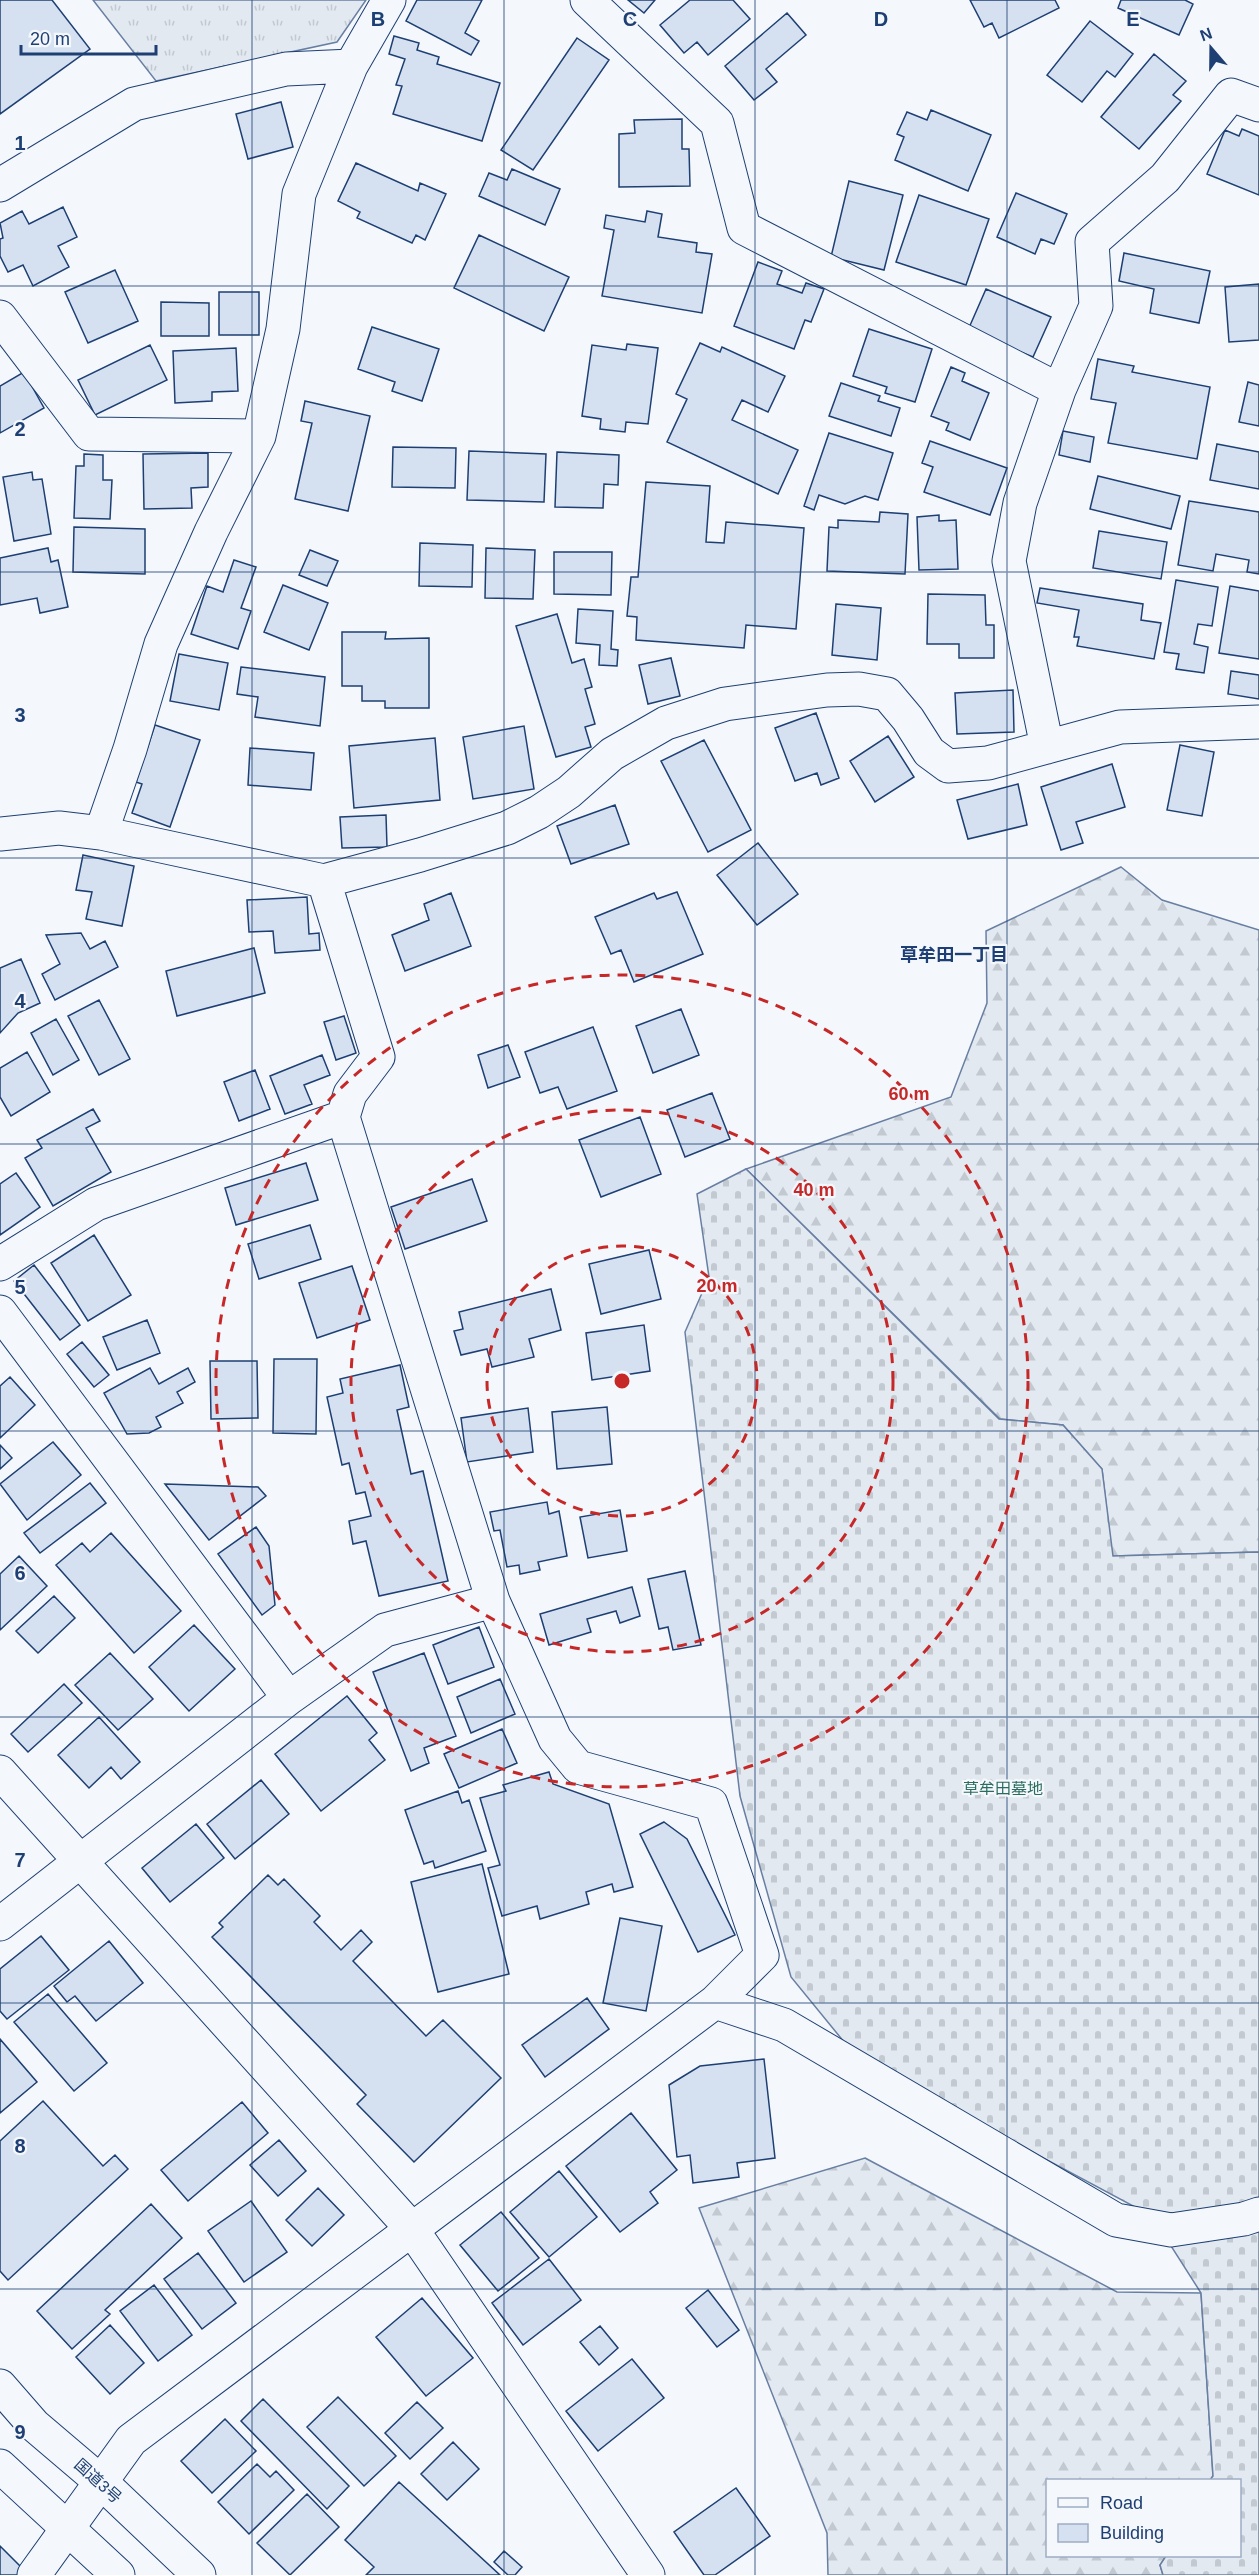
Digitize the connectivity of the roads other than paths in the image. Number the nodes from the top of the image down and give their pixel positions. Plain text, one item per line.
1 (389, 0) edge
2 (587, 0) edge
3 (351, 66) junction
4 (1259, 105) edge
5 (0, 185) edge
6 (0, 317) edge
7 (1059, 390) junction
8 (259, 436) junction
9 (1259, 722) edge
10 (1047, 747) junction
11 (101, 833) junction
12 (0, 834) edge
13 (324, 881) junction
14 (343, 1117) junction
15 (0, 1264) edge
16 (0, 1312) edge
17 (493, 1601) junction
18 (289, 1698) junction
19 (0, 1772) edge
20 (79, 1860) junction
21 (0, 1924) edge
22 (715, 2002) junction
23 (1259, 2214) edge
24 (411, 2228) junction
25 (0, 2386) edge
26 (0, 2466) edge
27 (101, 2482) junction
28 (68, 2529) junction
29 (34, 2575) edge
30 (118, 2575) edge
31 (199, 2575) edge
32 (648, 2575) edge

1 - 3 main road
2 - 7 main road
3 - 5 main road
3 - 8 main road
4 - 7 main road
6 - 8 main road
7 - 10 main road
8 - 11 main road
9 - 10 main road
10 - 13 main road
11 - 12 main road
11 - 13 main road
13 - 14 main road
14 - 15 main road
14 - 17 main road
16 - 18 main road
17 - 18 main road
17 - 22 main road
18 - 20 main road
19 - 20 main road
20 - 21 main road
20 - 24 main road
22 - 23 main road
22 - 24 main road
24 - 27 main road
24 - 32 main road
25 - 27 main road, 国道3号
26 - 28 main road
27 - 28 main road
27 - 31 main road, 国道3号
28 - 29 main road
28 - 30 main road

